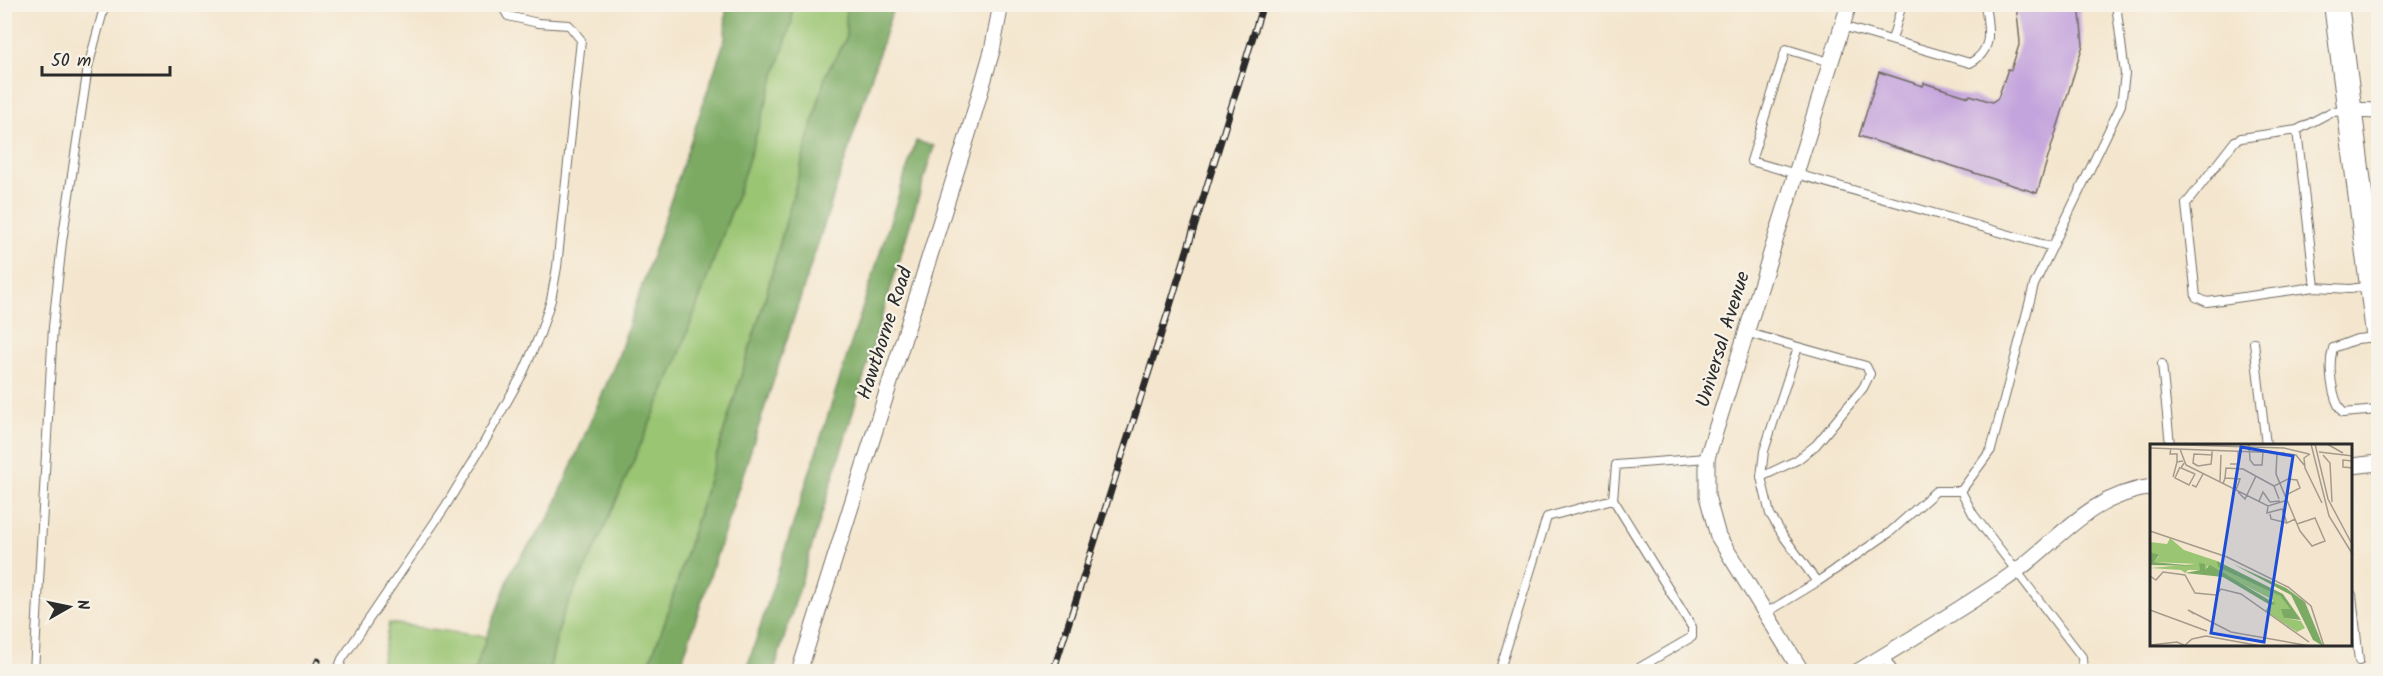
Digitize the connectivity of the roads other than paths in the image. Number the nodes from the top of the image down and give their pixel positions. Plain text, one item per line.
1 (105, 4) edge
2 (501, 4) edge
3 (1001, 4) edge
4 (1849, 4) edge
5 (1902, 4) edge
6 (1985, 4) edge
7 (2116, 4) edge
8 (2336, 4) edge
9 (1842, 26) junction
10 (1892, 40) junction
11 (1830, 62) junction
12 (2349, 110) junction
13 (2379, 111) edge
14 (2297, 130) junction
15 (1795, 175) junction
16 (2052, 247) junction
17 (2374, 286) junction
18 (2315, 287) junction
19 (1745, 332) junction
20 (2379, 334) edge
21 (2254, 342) dead end
22 (1798, 347) junction
23 (2162, 364) dead end
24 (2379, 410) edge
25 (2170, 444) edge
26 (2266, 444) edge
27 (1707, 458) junction
28 (2379, 463) edge
29 (2353, 466) edge
30 (1761, 477) junction
31 (2150, 487) edge
32 (1962, 491) junction
33 (1613, 499) junction
34 (2017, 570) junction
35 (1816, 582) junction
36 (2353, 604) edge
37 (1766, 613) junction
38 (1884, 656) junction
39 (2359, 661) dead end
40 (34, 672) edge
41 (337, 672) edge
42 (799, 672) edge
43 (1504, 672) edge
44 (1632, 672) edge
45 (1802, 672) edge
46 (1857, 672) edge
47 (1894, 672) edge
48 (2083, 672) edge

1 - 40 lane
2 - 41 lane
3 - 42 street, Hawthorne Road
4 - 9 street, Universal Avenue
5 - 10 lane
6 - 10 lane
7 - 16 lane
8 - 12 main road
9 - 10 lane
9 - 11 street, Universal Avenue
11 - 15 street, Universal Avenue
11 - 15 lane
12 - 13 street
12 - 14 lane
12 - 17 main road
14 - 18 lane
14 - 18 lane
15 - 16 lane
15 - 19 street, Universal Avenue
16 - 32 lane
17 - 18 lane
17 - 20 main road
19 - 22 lane
19 - 27 street, Universal Avenue
20 - 24 lane
21 - 26 lane
22 - 30 lane
22 - 30 lane
23 - 25 lane
27 - 33 lane
27 - 37 street, Universal Avenue
28 - 29 street
30 - 35 lane
31 - 34 street
32 - 34 lane
32 - 35 lane
33 - 43 lane
33 - 44 lane
34 - 38 street
34 - 48 lane
35 - 37 lane
36 - 39 lane
37 - 45 street, Universal Avenue
38 - 46 street
38 - 47 lane

